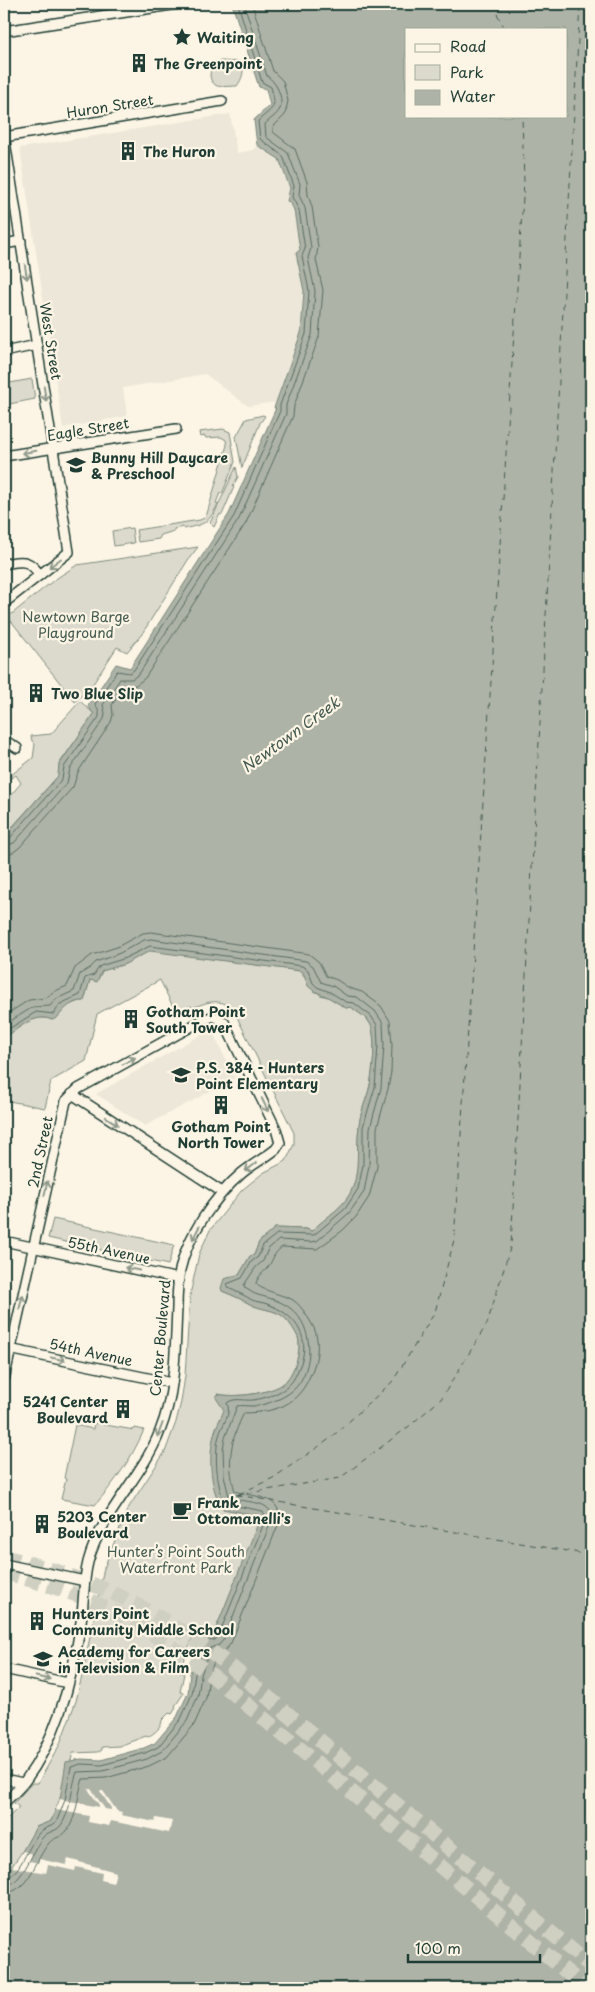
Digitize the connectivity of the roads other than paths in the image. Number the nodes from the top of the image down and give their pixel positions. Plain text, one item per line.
1 (178, 4) edge
2 (4, 31) edge
3 (222, 101) dead end
4 (4, 137) edge
5 (21, 241) junction
6 (4, 244) edge
7 (37, 345) junction
8 (4, 352) edge
9 (176, 429) dead end
10 (54, 448) junction
11 (4, 456) edge
12 (4, 564) edge
13 (40, 575) junction
14 (4, 602) edge
15 (4, 740) edge
16 (18, 748) dead end
17 (72, 1094) junction
18 (222, 1192) junction
19 (4, 1241) edge
20 (33, 1248) junction
21 (179, 1280) junction
22 (7, 1349) edge
23 (4, 1380) edge
24 (172, 1383) junction
25 (4, 1564) edge
26 (85, 1581) junction
27 (4, 1669) edge
28 (68, 1683) junction
29 (4, 1779) edge
30 (24, 1783) junction
31 (4, 1803) edge

1 - 2 street
3 - 4 street, Huron Street
4 - 5 street, West Street
5 - 6 street
5 -> 7 street, West Street
7 - 8 street
7 -> 10 street, West Street
9 - 10 street, Eagle Street
10 -> 11 street, Eagle Street
10 -> 13 street, West Street
12 - 13 street
13 - 14 street
15 - 16 street
17 -> 18 street
17 -> 18 street, Center Boulevard
20 -> 17 street, 2nd Street
18 -> 21 street, Center Boulevard
19 - 20 street, 55th Avenue
21 -> 20 street, 55th Avenue
22 -> 20 street, 2nd Street
21 - 24 street, Center Boulevard
22 - 23 street, 2nd Street
22 -> 24 street, 54th Avenue
24 -> 26 street, Center Boulevard
25 - 26 street
26 - 28 street, Center Boulevard
27 -> 28 street
28 - 30 street, Center Boulevard
29 - 30 street
30 - 31 street, Center Boulevard

